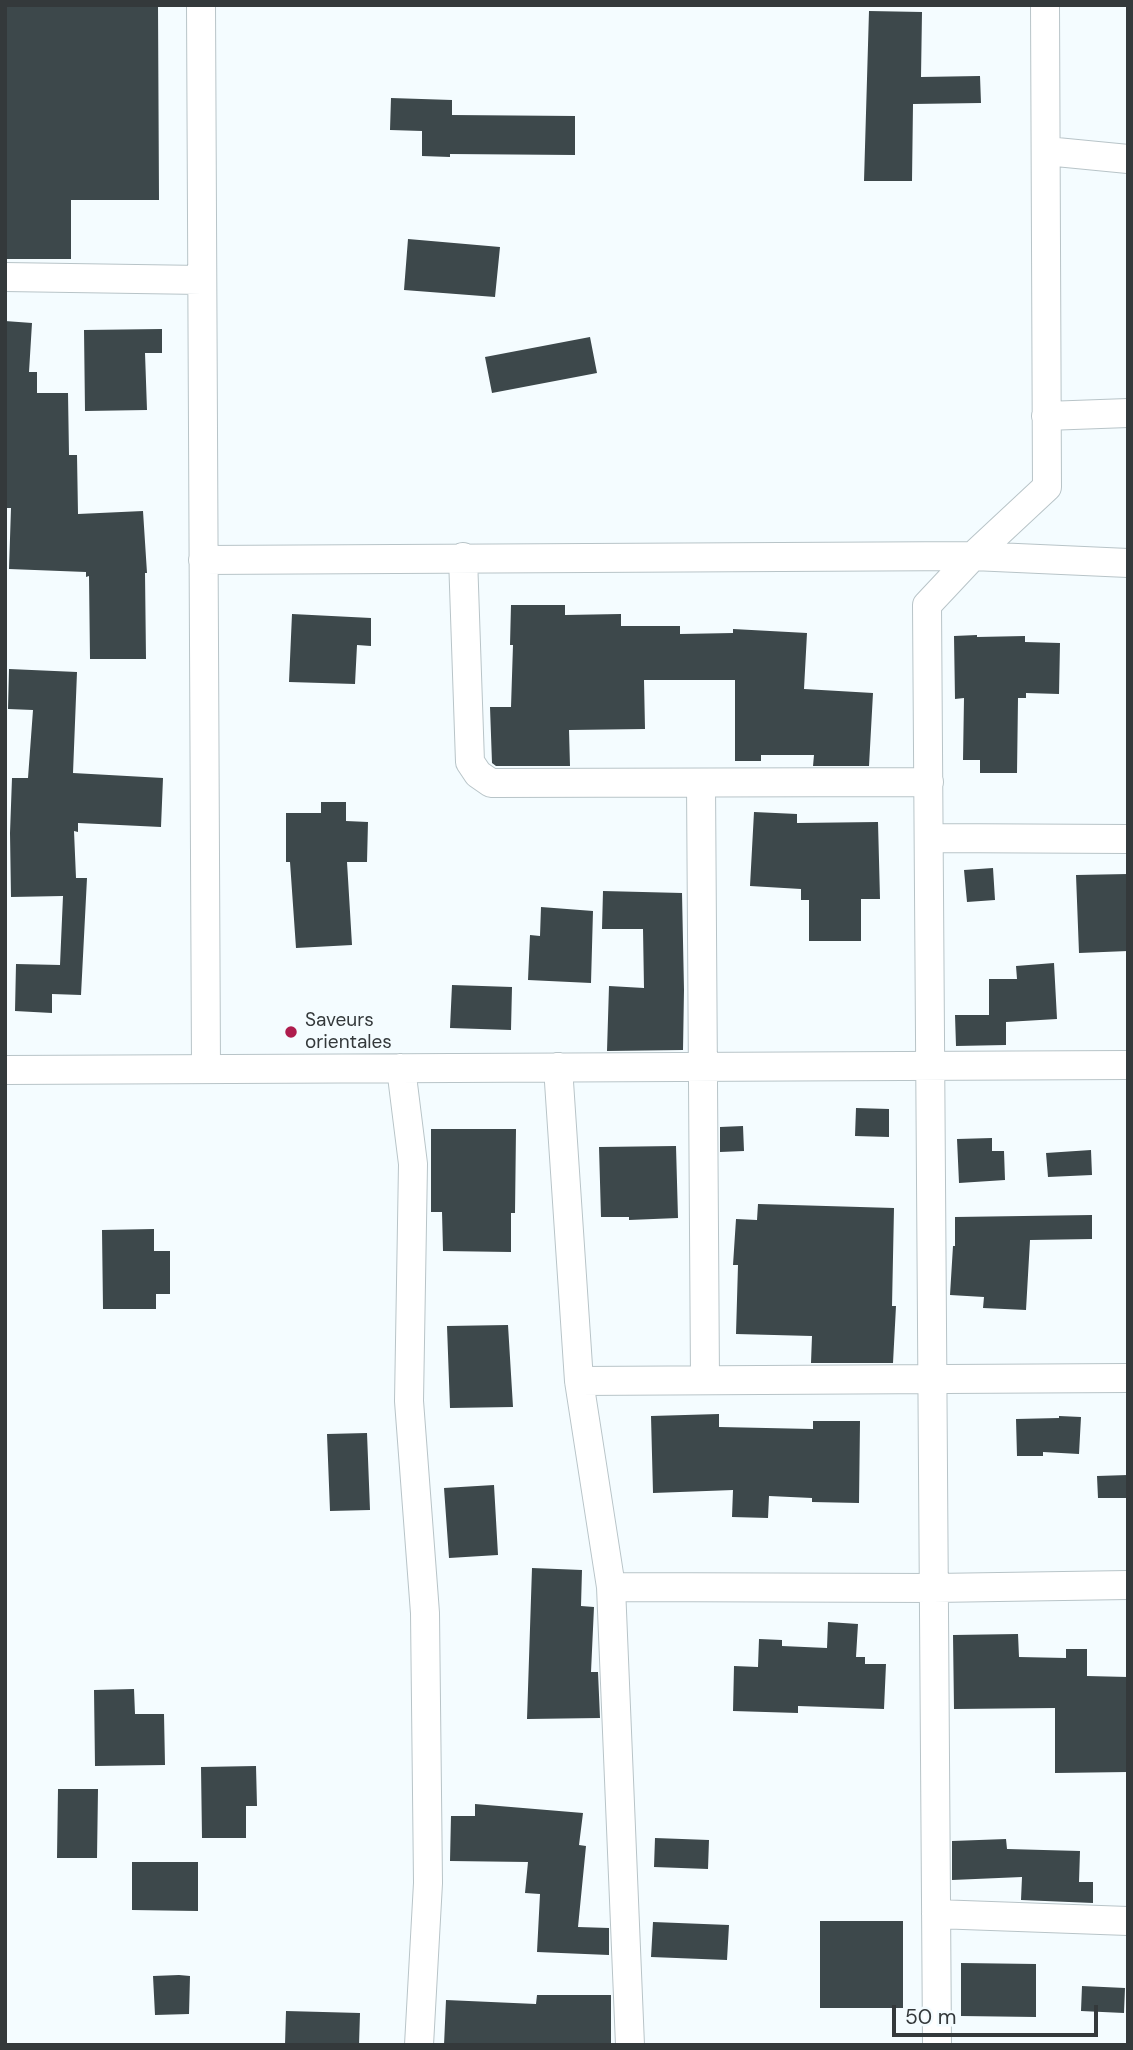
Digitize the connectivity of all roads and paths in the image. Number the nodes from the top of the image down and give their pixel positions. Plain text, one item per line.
1 (201, 5) edge
2 (1045, 5) edge
3 (1046, 151) junction
4 (1128, 159) edge
5 (5, 277) edge
6 (202, 280) junction
7 (1128, 413) edge
8 (1046, 416) junction
9 (973, 556) junction
10 (463, 557) junction
11 (203, 559) junction
12 (1128, 563) edge
13 (929, 782) junction
14 (701, 783) junction
15 (929, 838) junction
16 (1128, 839) edge
17 (930, 1065) junction
18 (1128, 1065) edge
19 (703, 1066) junction
20 (558, 1067) junction
21 (206, 1068) junction
22 (401, 1068) junction
23 (5, 1070) edge
24 (1128, 1378) edge
25 (932, 1379) junction
26 (705, 1380) junction
27 (579, 1381) junction
28 (1128, 1585) edge
29 (611, 1587) junction
30 (934, 1588) junction
31 (936, 1914) junction
32 (1128, 1921) edge
33 (419, 2045) edge
34 (630, 2045) edge
35 (937, 2045) edge

1 - 6 street
2 - 3 street
3 - 4 street
3 - 8 street
5 - 6 street
6 - 11 street
7 - 8 street
8 - 9 street
9 - 10 street
9 - 12 street
9 - 13 street
10 - 11 street
10 - 14 street
11 - 21 street
13 - 14 street
13 - 15 street
14 - 19 street
15 - 16 street
15 - 17 street
17 - 18 street
17 - 19 street
17 - 25 street
19 - 20 street
19 - 26 street
20 - 22 street
20 - 27 street
21 - 22 street
21 - 23 street
22 - 33 street
24 - 25 street
25 - 26 street
25 - 30 street
26 - 27 street
27 - 29 street
28 - 30 street
29 - 30 street
29 - 34 street
30 - 31 street
31 - 32 street
31 - 35 street

